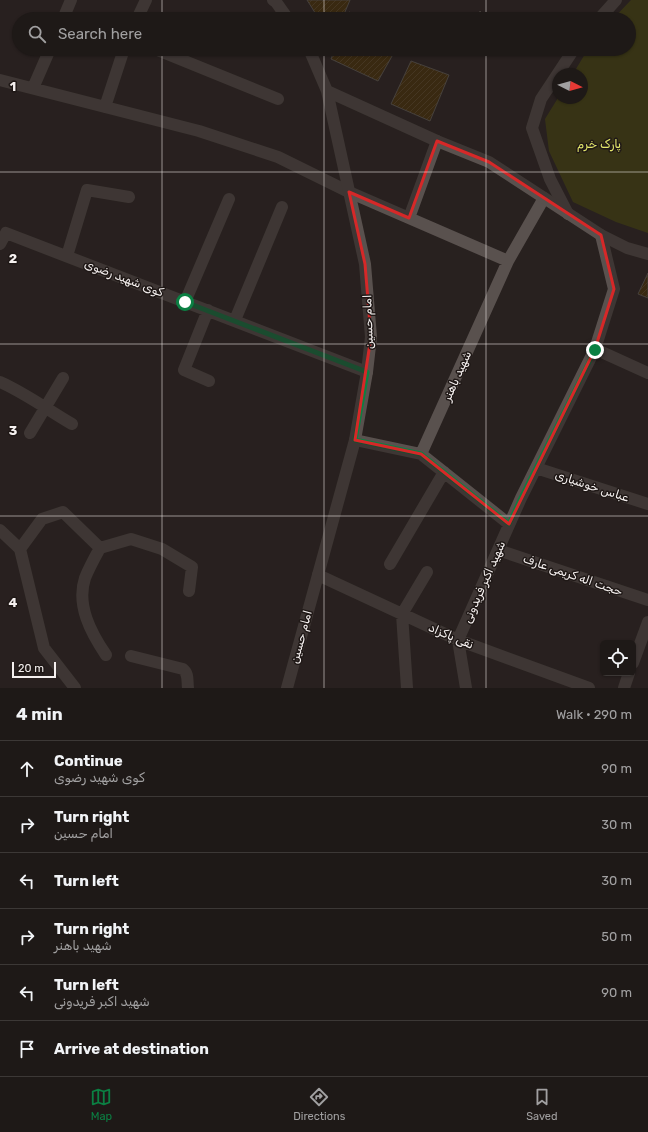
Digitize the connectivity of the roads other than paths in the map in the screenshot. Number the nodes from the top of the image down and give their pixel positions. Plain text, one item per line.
1 (71, 0) edge
2 (146, 0) edge
3 (273, 0) edge
4 (616, 0) edge
5 (66, 12) edge
6 (140, 12) edge
7 (283, 12) edge
8 (605, 12) edge
9 (47, 56) edge
10 (122, 56) edge
11 (172, 56) edge
12 (311, 56) edge
13 (569, 56) edge
14 (0, 80) edge
15 (33, 88) junction
16 (327, 91) junction
17 (278, 99) dead end
18 (105, 107) junction
19 (437, 141) junction
20 (350, 192) junction
21 (130, 197) dead end
22 (544, 198) junction
23 (229, 199) dead end
24 (282, 207) dead end
25 (568, 214) junction
26 (409, 218) junction
27 (601, 235) junction
28 (0, 244) edge
29 (648, 254) edge
30 (67, 256) junction
31 (508, 262) junction
32 (185, 302) junction
33 (208, 310) junction
34 (234, 320) junction
35 (595, 350) junction
36 (367, 372) junction
37 (648, 373) edge
38 (63, 378) dead end
39 (0, 382) edge
40 (209, 382) dead end
41 (44, 408) junction
42 (72, 424) dead end
43 (30, 433) dead end
44 (355, 440) junction
45 (421, 454) junction
46 (536, 468) junction
47 (444, 472) junction
48 (648, 504) edge
49 (509, 524) junction
50 (0, 530) edge
51 (100, 548) junction
52 (20, 549) junction
53 (498, 550) junction
54 (390, 564) dead end
55 (427, 572) dead end
56 (318, 575) junction
57 (189, 591) dead end
58 (648, 600) edge
59 (402, 614) junction
60 (648, 622) edge
61 (458, 640) junction
62 (636, 655) edge
63 (106, 656) dead end
64 (131, 656) dead end
65 (628, 676) edge
66 (75, 688) edge
67 (188, 688) edge
68 (287, 688) edge
69 (407, 688) edge
70 (466, 688) edge
71 (589, 688) edge
72 (624, 688) edge

1 - 5 street
2 - 6 street
3 - 7 street
4 - 8 street
9 - 15 street
10 - 18 street
11 - 17 street
12 - 16 street, امام حسین
13 - 25 street
14 - 15 street
15 - 18 street
16 - 19 street
16 - 20 street, امام حسین
18 - 20 street
19 - 22 street
19 - 26 street
20 - 26 street
20 - 36 street, امام حسین
21 - 30 street
22 - 25 street
22 - 31 street, شهید باهنر
23 - 32 street
24 - 34 street
25 - 27 street
26 - 31 street
27 - 29 street
27 - 35 street, شهید اکبر فریدونی
28 - 30 street, کوی شهید رضوی
30 - 32 street, کوی شهید رضوی
31 - 45 street, شهید باهنر
32 - 33 street, کوی شهید رضوی
33 - 34 street, کوی شهید رضوی
33 - 40 street
34 - 36 street, کوی شهید رضوی
35 - 37 street
35 - 46 street, شهید اکبر فریدونی
36 - 44 street, امام حسین
38 - 41 street
39 - 41 street
41 - 42 street
41 - 43 street
44 - 45 street
44 - 56 street, امام حسین
45 - 47 street
46 - 48 street, عباس خوشیاری
46 - 49 street, شهید اکبر فریدونی
47 - 49 street
47 - 54 street
49 - 53 street, شهید اکبر فریدونی
50 - 52 street
51 - 52 street
51 - 57 street
51 - 63 street
52 - 66 street
53 - 58 street, حجت اله کریمی عارف
53 - 61 street, شهید اکبر فریدونی
55 - 59 street
56 - 59 street, نقی پاکزاد
56 - 68 street, امام حسین
59 - 61 street, نقی پاکزاد
59 - 69 street
60 - 62 street
61 - 70 street
61 - 71 street, نقی پاکزاد
64 - 67 street
65 - 72 street

